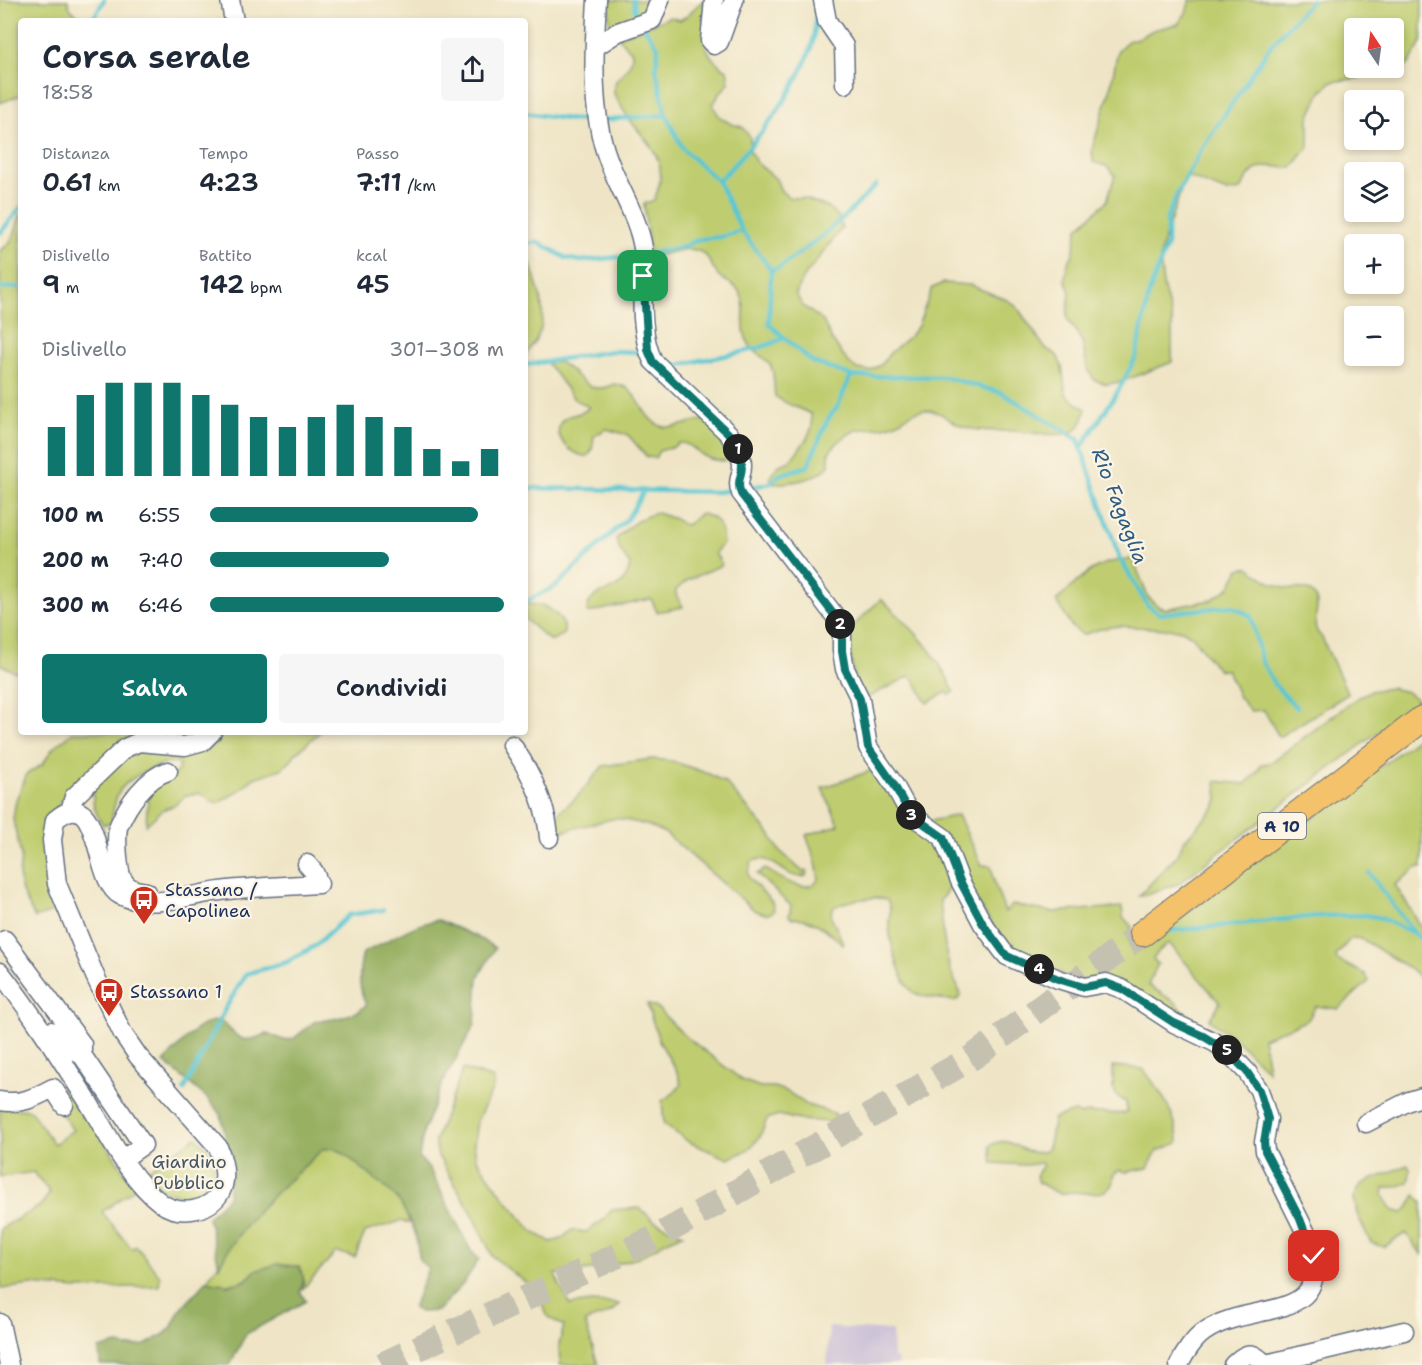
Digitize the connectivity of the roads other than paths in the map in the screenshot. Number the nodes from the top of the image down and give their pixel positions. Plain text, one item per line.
1 (230, 0) edge
2 (597, 0) edge
3 (660, 0) edge
4 (714, 0) edge
5 (734, 0) edge
6 (823, 0) edge
7 (233, 18) edge
8 (594, 47) junction
9 (845, 84) dead end
10 (1422, 719) edge
11 (209, 735) edge
12 (508, 739) edge
13 (168, 771) dead end
14 (70, 811) junction
15 (549, 838) dead end
16 (307, 864) dead end
17 (155, 902) junction
18 (1143, 933) tunnel mouth
19 (5, 940) dead end
20 (0, 972) edge
21 (44, 1031) junction
22 (82, 1055) junction
23 (1422, 1097) edge
24 (0, 1101) edge
25 (64, 1105) dead end
26 (1366, 1123) dead end
27 (123, 1159) junction
28 (0, 1323) edge
29 (1404, 1332) dead end
30 (9, 1365) edge
31 (1179, 1365) edge
32 (1233, 1365) edge
33 (1266, 1365) edge

1 - 7 street
2 - 8 street
3 - 8 street
4 - 5 street
6 - 9 street
8 - 31 street
10 - 18 highway, A 10
11 - 14 street
12 - 15 street
13 - 17 street
14 - 17 street
14 - 27 street
16 - 17 street
19 - 22 street
20 - 21 street
21 - 22 street
21 - 27 street
22 - 27 street
23 - 26 street
24 - 25 street
28 - 30 street
29 - 33 street
32 - 33 street

